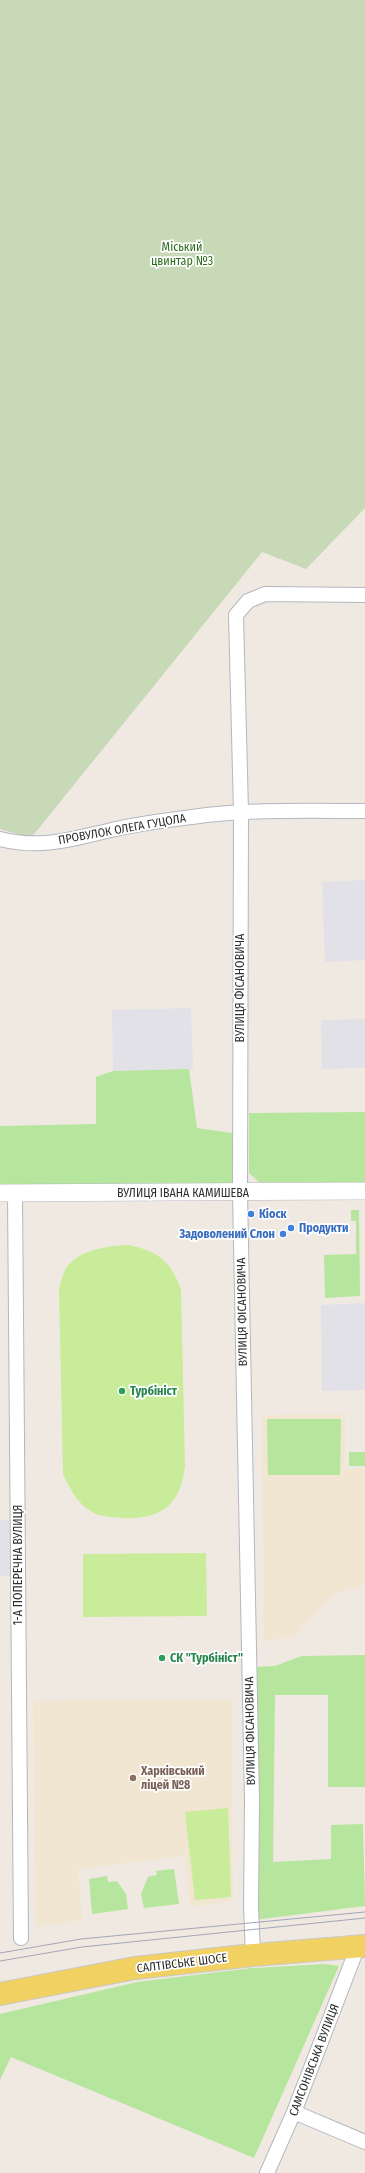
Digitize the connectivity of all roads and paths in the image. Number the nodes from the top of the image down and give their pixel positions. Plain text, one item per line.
1 (365, 595) edge
2 (365, 811) edge
3 (241, 812) junction
4 (0, 838) edge
5 (365, 1191) edge
6 (7, 1193) edge
7 (240, 1193) junction
8 (21, 1938) dead end
9 (362, 1946) edge
10 (253, 1955) junction
11 (0, 1994) edge
12 (294, 2112) junction
13 (365, 2142) edge
14 (267, 2173) edge

1 - 3 street, ВУЛИЦЯ ФІСАНОВИЧА
2 - 3 street, ПРОВУЛОК ОЛЕГА ГУЦОЛА
3 - 4 street, ПРОВУЛОК ОЛЕГА ГУЦОЛА
3 - 7 street, ВУЛИЦЯ ФІСАНОВИЧА
5 - 7 street, ВУЛИЦЯ ІВАНА КАМИШЕВА
6 - 7 street, ВУЛИЦЯ ІВАНА КАМИШЕВА
6 - 8 street, 1-А ПОПЕРЕЧНА ВУЛИЦЯ
7 - 10 street, ВУЛИЦЯ ФІСАНОВИЧА
9 - 10 main road, САЛТІВСЬКЕ ШОСЕ
9 - 12 street, САМСОНІВСЬКА ВУЛИЦЯ
10 - 11 main road, САЛТІВСЬКЕ ШОСЕ
12 - 13 street
12 - 14 street, САМСОНІВСЬКА ВУЛИЦЯ

